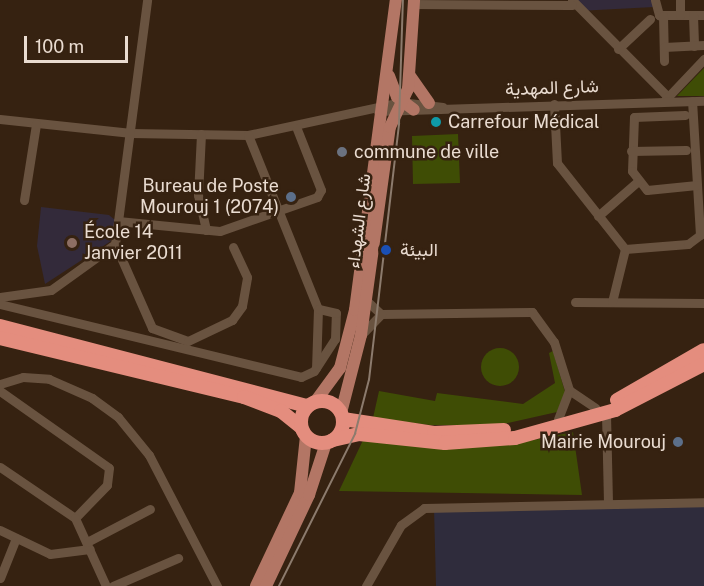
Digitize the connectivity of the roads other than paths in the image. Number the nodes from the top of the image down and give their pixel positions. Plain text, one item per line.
1 (147, 0) edge
2 (396, 0) edge
3 (655, 0) edge
4 (680, 0) edge
5 (413, 2) edge
6 (504, 2) edge
7 (572, 3) edge
8 (680, 15) junction
9 (693, 15) junction
10 (704, 15) edge
11 (663, 16) junction
12 (650, 19) dead end
13 (699, 46) edge
14 (664, 47) junction
15 (618, 49) junction
16 (704, 59) edge
17 (664, 61) dead end
18 (388, 69) junction
19 (410, 76) junction
20 (665, 99) junction
21 (693, 101) junction
22 (704, 101) edge
23 (429, 103) junction
24 (554, 104) junction
25 (443, 107) junction
26 (404, 108) junction
27 (380, 110) junction
28 (685, 115) dead end
29 (0, 119) edge
30 (36, 124) junction
31 (297, 129) junction
32 (131, 133) junction
33 (201, 134) junction
34 (248, 135) junction
35 (686, 150) dead end
36 (630, 151) junction
37 (637, 182) junction
38 (697, 185) junction
39 (24, 200) dead end
40 (279, 212) junction
41 (598, 216) junction
42 (118, 221) junction
43 (702, 229) edge
44 (206, 230) junction
45 (115, 244) junction
46 (233, 247) dead end
47 (626, 249) junction
48 (0, 297) edge
49 (367, 301) junction
50 (575, 302) dead end
51 (612, 302) junction
52 (704, 303) edge
53 (0, 304) edge
54 (318, 309) junction
55 (381, 314) junction
56 (0, 326) edge
57 (361, 335) junction
58 (0, 338) edge
59 (196, 340) junction
60 (173, 342) junction
61 (704, 350) edge
62 (192, 351) junction
63 (704, 364) edge
64 (316, 368) junction
65 (23, 377) junction
66 (0, 384) edge
67 (569, 390) junction
68 (0, 391) edge
69 (17, 399) junction
70 (311, 404) junction
71 (601, 411) junction
72 (342, 416) junction
73 (558, 419) junction
74 (304, 431) junction
75 (330, 442) junction
76 (0, 467) edge
77 (608, 502) junction
78 (704, 502) edge
79 (150, 509) dead end
80 (75, 518) junction
81 (0, 530) edge
82 (16, 538) junction
83 (88, 546) junction
84 (178, 558) dead end
85 (0, 578) edge
86 (106, 586) edge
87 (113, 586) edge
88 (217, 586) edge
89 (256, 586) edge
90 (266, 586) edge
91 (366, 586) edge

1 - 32 street
2 - 18 main road, شارع الشهداء
3 - 11 street
4 - 8 street
5 - 6 street
5 - 19 main road, شارع الشهداء
6 - 7 street
7 - 15 street
8 - 9 street
8 - 11 street
9 - 10 street
9 - 13 street
11 - 14 street
12 - 15 street
13 - 14 street
14 - 17 street
15 - 20 street
16 - 20 street
18 - 26 main road
18 - 27 main road, شارع الشهداء
19 - 23 main road
19 - 26 main road, شارع الشهداء
20 - 21 street, شارع المهدية
20 - 24 street, شارع المهدية
21 - 22 street, شارع المهدية
21 - 38 street
23 - 25 street
23 - 26 street
24 - 25 street, شارع المهدية
24 - 41 street
25 - 26 street
26 - 27 street
26 - 49 main road, شارع الشهداء
27 - 31 street
27 - 70 main road, شارع الشهداء
28 - 36 street
29 - 30 street
30 - 32 street
30 - 39 street
31 - 34 street
31 - 40 street
32 - 33 street
32 - 42 street
33 - 34 street
33 - 44 street
34 - 40 street
35 - 36 street
36 - 37 street
37 - 38 street
37 - 41 street
38 - 43 street
40 - 44 street
40 - 54 street
41 - 47 street
42 - 44 street
42 - 45 street
43 - 47 street
45 - 48 street
45 - 60 street
46 - 59 street
47 - 51 street
49 - 55 street
49 - 57 main road, شارع الشهداء
50 - 51 street
51 - 52 street
53 - 60 street
54 - 64 street
54 - 64 street
55 - 57 street
55 - 67 street
56 - 70 highway
57 - 72 main road, شارع الشهداء
58 - 74 highway
59 - 60 street
59 - 62 street
60 - 62 street
61 - 71 highway
62 - 64 street
63 - 71 highway
65 - 66 street
65 - 69 street
65 - 88 street
67 - 71 street
67 - 73 street
68 - 69 street
69 - 80 street
70 - 72 highway
70 - 74 highway
71 - 73 highway
71 - 75 highway
71 - 77 street
72 - 73 highway
72 - 75 highway
74 - 75 highway
74 - 89 main road
75 - 90 main road
76 - 80 street
77 - 78 street
77 - 91 street
79 - 83 street
80 - 83 street
81 - 82 street
82 - 83 street
82 - 85 street
83 - 86 street
84 - 87 street

